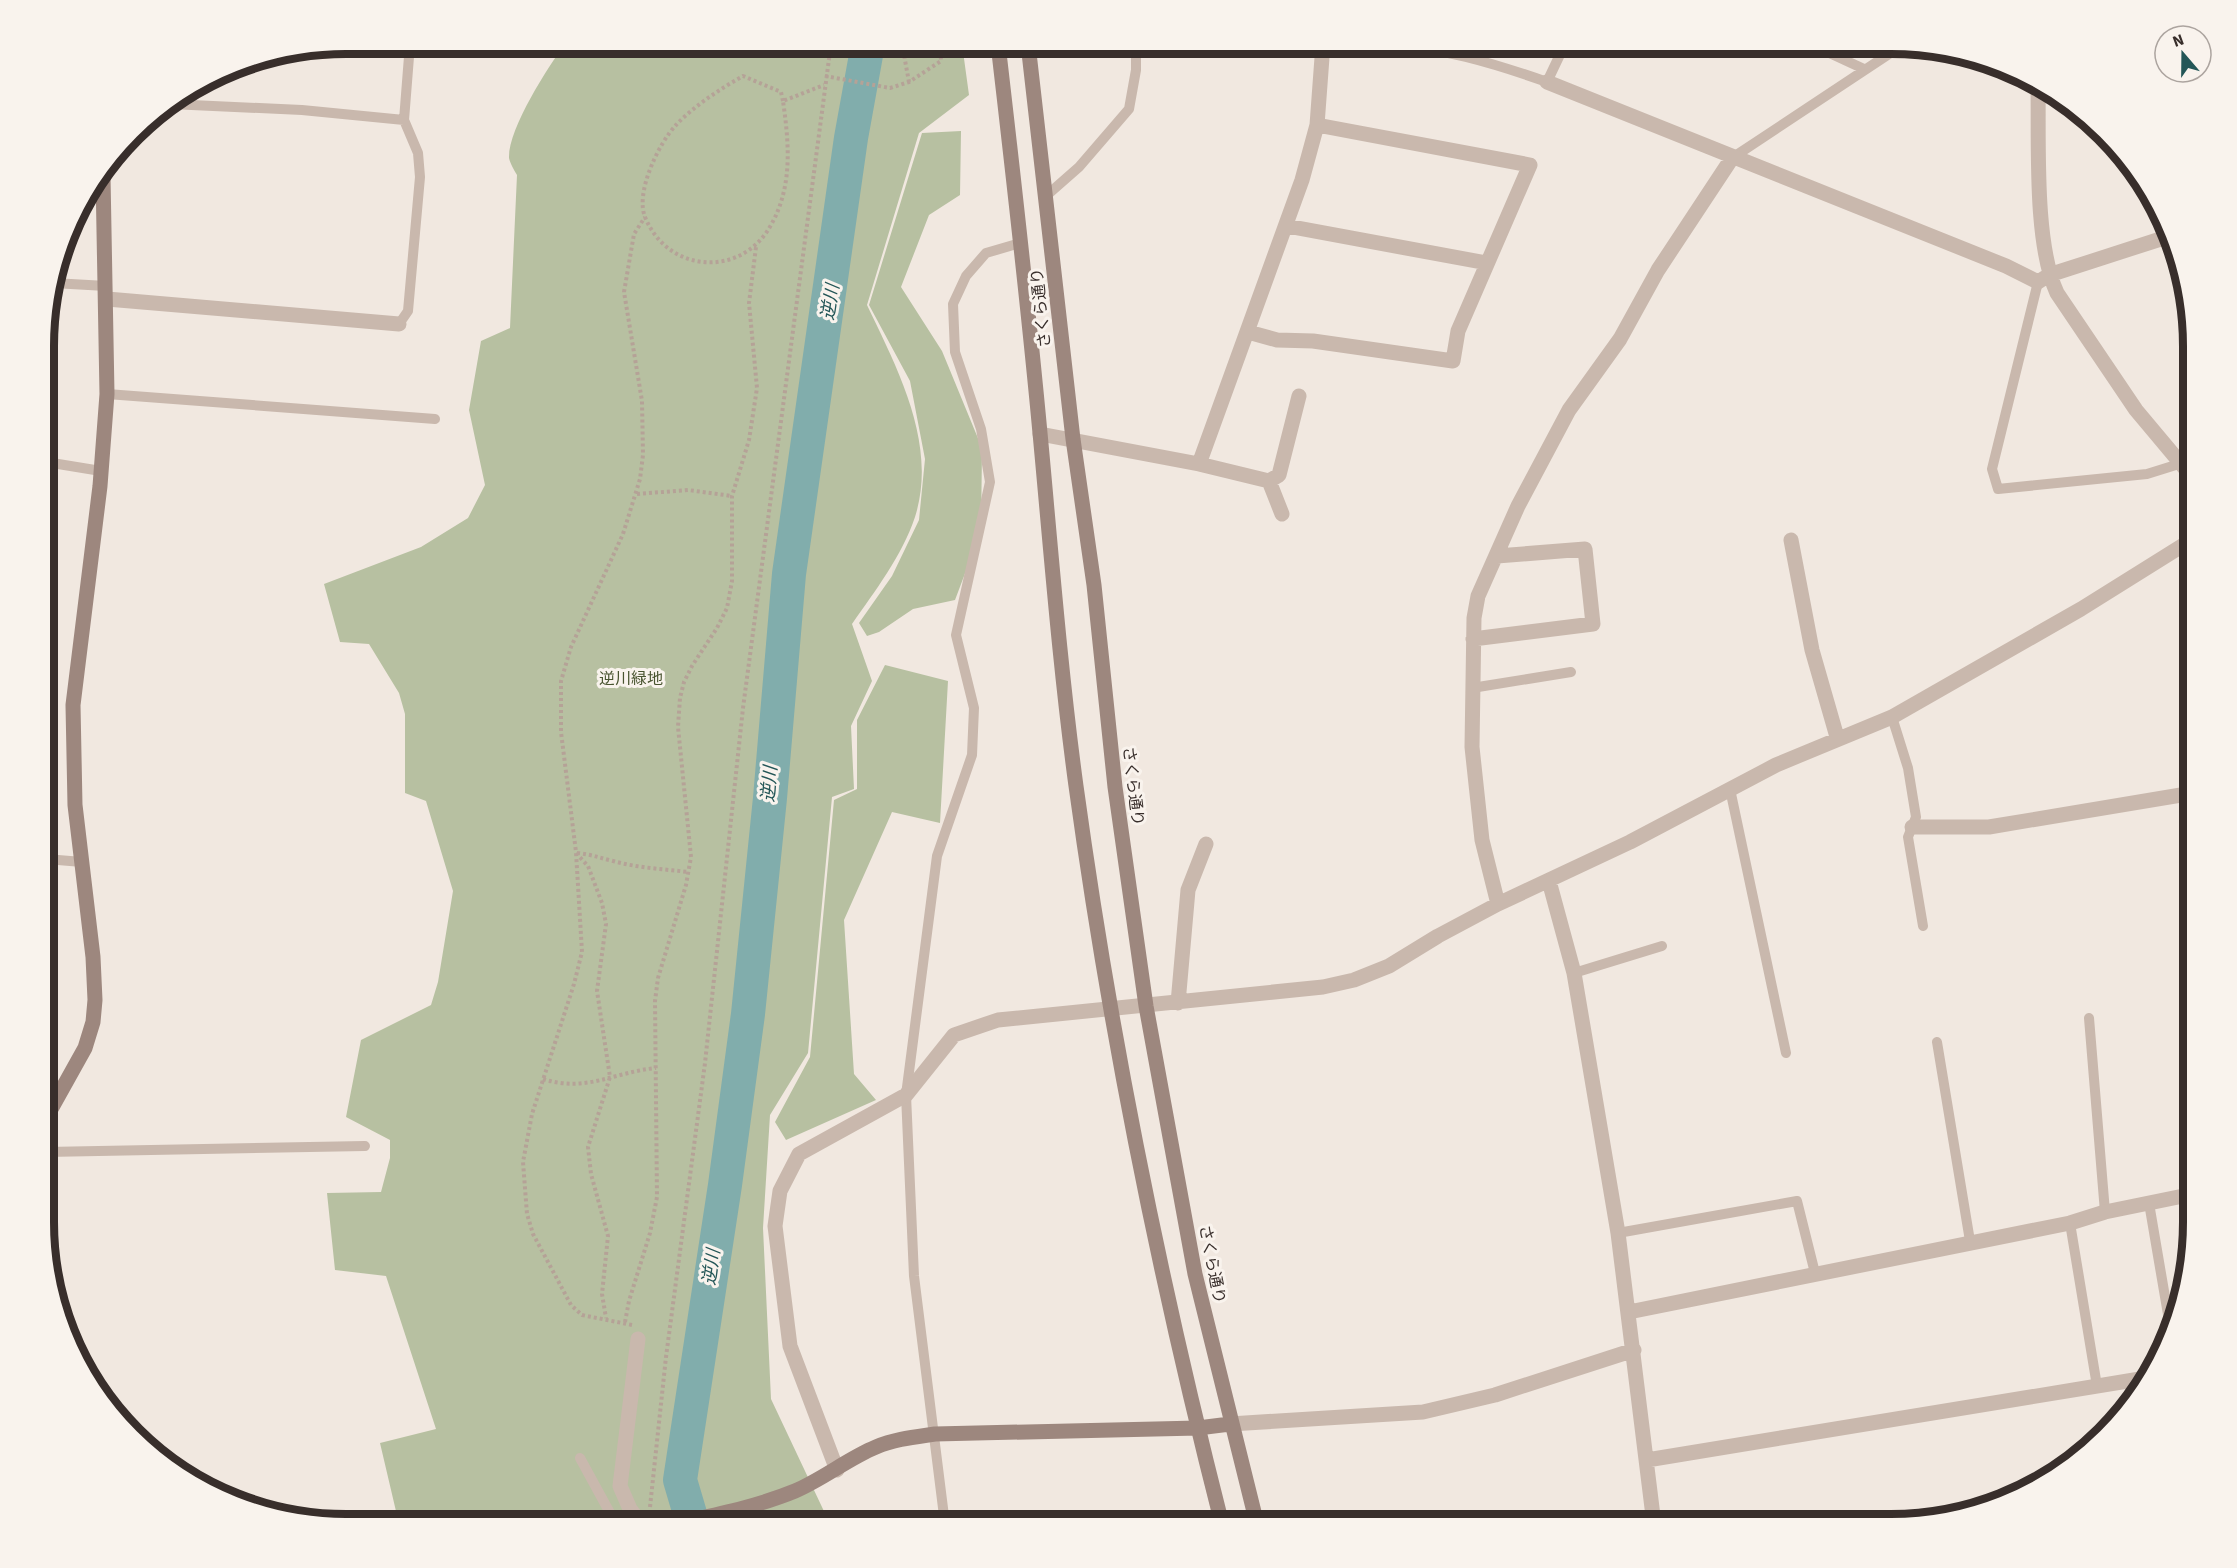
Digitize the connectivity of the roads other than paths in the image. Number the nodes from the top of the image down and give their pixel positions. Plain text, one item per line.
1 (409, 54) edge
2 (999, 54) edge
3 (1029, 54) edge
4 (1136, 54) edge
5 (1322, 54) edge
6 (1458, 54) edge
7 (1560, 54) edge
8 (1832, 54) edge
9 (1888, 54) edge
10 (1864, 69) junction
11 (1547, 82) junction
12 (2038, 94) edge
13 (182, 105) edge
14 (404, 120) junction
15 (1317, 125) junction
16 (1732, 158) junction
17 (103, 184) edge
18 (1046, 196) junction
19 (1287, 226) junction
20 (2163, 239) edge
21 (1020, 243) junction
22 (1487, 263) junction
23 (2043, 278) junction
24 (61, 284) edge
25 (106, 292) junction
26 (399, 324) joint
27 (1248, 332) junction
28 (107, 394) junction
29 (1299, 396) dead end
30 (435, 419) dead end
31 (1040, 434) junction
32 (1073, 439) junction
33 (54, 463) edge
34 (1199, 464) junction
35 (2179, 464) junction
36 (2183, 468) edge
37 (101, 471) junction
38 (1269, 481) junction
39 (1282, 513) dead end
40 (1791, 540) dead end
41 (2183, 545) edge
42 (1497, 556) junction
43 (1473, 639) junction
44 (1571, 672) dead end
45 (1472, 688) junction
46 (1892, 717) junction
47 (1837, 737) junction
48 (1730, 789) junction
49 (2183, 795) edge
50 (1912, 827) junction
51 (1206, 843) dead end
52 (54, 860) edge
53 (81, 862) junction
54 (1549, 881) junction
55 (1498, 904) junction
56 (1923, 926) dead end
57 (1662, 946) dead end
58 (1574, 973) junction
59 (1178, 1003) junction
60 (1146, 1005) junction
61 (1109, 1008) junction
62 (2089, 1018) dead end
63 (1937, 1042) dead end
64 (1786, 1053) dead end
65 (906, 1095) junction
66 (54, 1104) edge
67 (365, 1146) dead end
68 (54, 1152) edge
69 (2183, 1196) edge
70 (2149, 1203) junction
71 (2105, 1212) junction
72 (2070, 1223) junction
73 (1618, 1233) junction
74 (1970, 1241) junction
75 (1815, 1273) junction
76 (1629, 1312) junction
77 (2168, 1315) edge
78 (638, 1339) road end
79 (1634, 1350) junction
80 (2137, 1380) edge
81 (2097, 1386) junction
82 (1230, 1424) junction
83 (1198, 1428) junction
84 (935, 1434) junction
85 (580, 1458) dead end
86 (1647, 1460) junction
87 (837, 1470) junction
88 (611, 1514) edge
89 (637, 1514) edge
90 (719, 1514) edge
91 (944, 1514) edge
92 (1220, 1514) edge
93 (1254, 1514) edge
94 (1653, 1514) edge

1 - 14 lane
2 - 21 street, さくら通り
3 - 18 street, さくら通り
4 - 18 lane
5 - 15 street
6 - 11 lane
7 - 11 lane
8 - 10 lane
9 - 10 lane
10 - 16 lane
11 - 16 street
12 - 23 street
13 - 14 lane
14 - 26 lane
15 - 19 street
15 - 22 street
16 - 23 street
16 - 42 street
17 - 25 street
18 - 32 street, さくら通り
19 - 22 street
19 - 27 street
20 - 23 street
21 - 31 street, さくら通り
21 - 65 lane
22 - 27 street
23 - 35 street
23 - 35 lane
24 - 25 lane
25 - 26 street
25 - 28 street
27 - 34 street
28 - 30 lane
28 - 37 street
29 - 38 street
31 - 32 street
31 - 61 street, さくら通り
32 - 34 street
32 - 60 street, さくら通り
33 - 37 lane
34 - 38 street
35 - 36 street
37 - 53 street
38 - 39 street
40 - 47 street
41 - 46 street
42 - 43 street
42 - 43 street
43 - 45 street
44 - 45 lane
45 - 55 street
46 - 47 street
46 - 50 lane
47 - 48 street
48 - 54 street
48 - 64 lane
49 - 50 street
50 - 56 lane
51 - 59 street
52 - 53 lane
53 - 66 street
54 - 55 street
54 - 58 street
55 - 59 street
57 - 58 lane
58 - 73 street
59 - 60 street
60 - 61 street
60 - 82 street, さくら通り
61 - 65 street
61 - 83 street, さくら通り
62 - 71 lane
63 - 74 lane
65 - 84 lane
65 - 87 street
67 - 68 lane
69 - 70 street
70 - 71 street
70 - 77 lane
71 - 72 street
72 - 74 street
72 - 81 lane
73 - 75 lane
73 - 76 street
74 - 75 street
75 - 76 street
76 - 79 street
78 - 89 street
79 - 82 street
79 - 86 street
80 - 81 street
81 - 86 street
82 - 83 street
82 - 93 street, さくら通り
83 - 84 street
83 - 92 street, さくら通り
84 - 87 street
84 - 91 lane
85 - 88 lane
86 - 94 street
87 - 90 street

